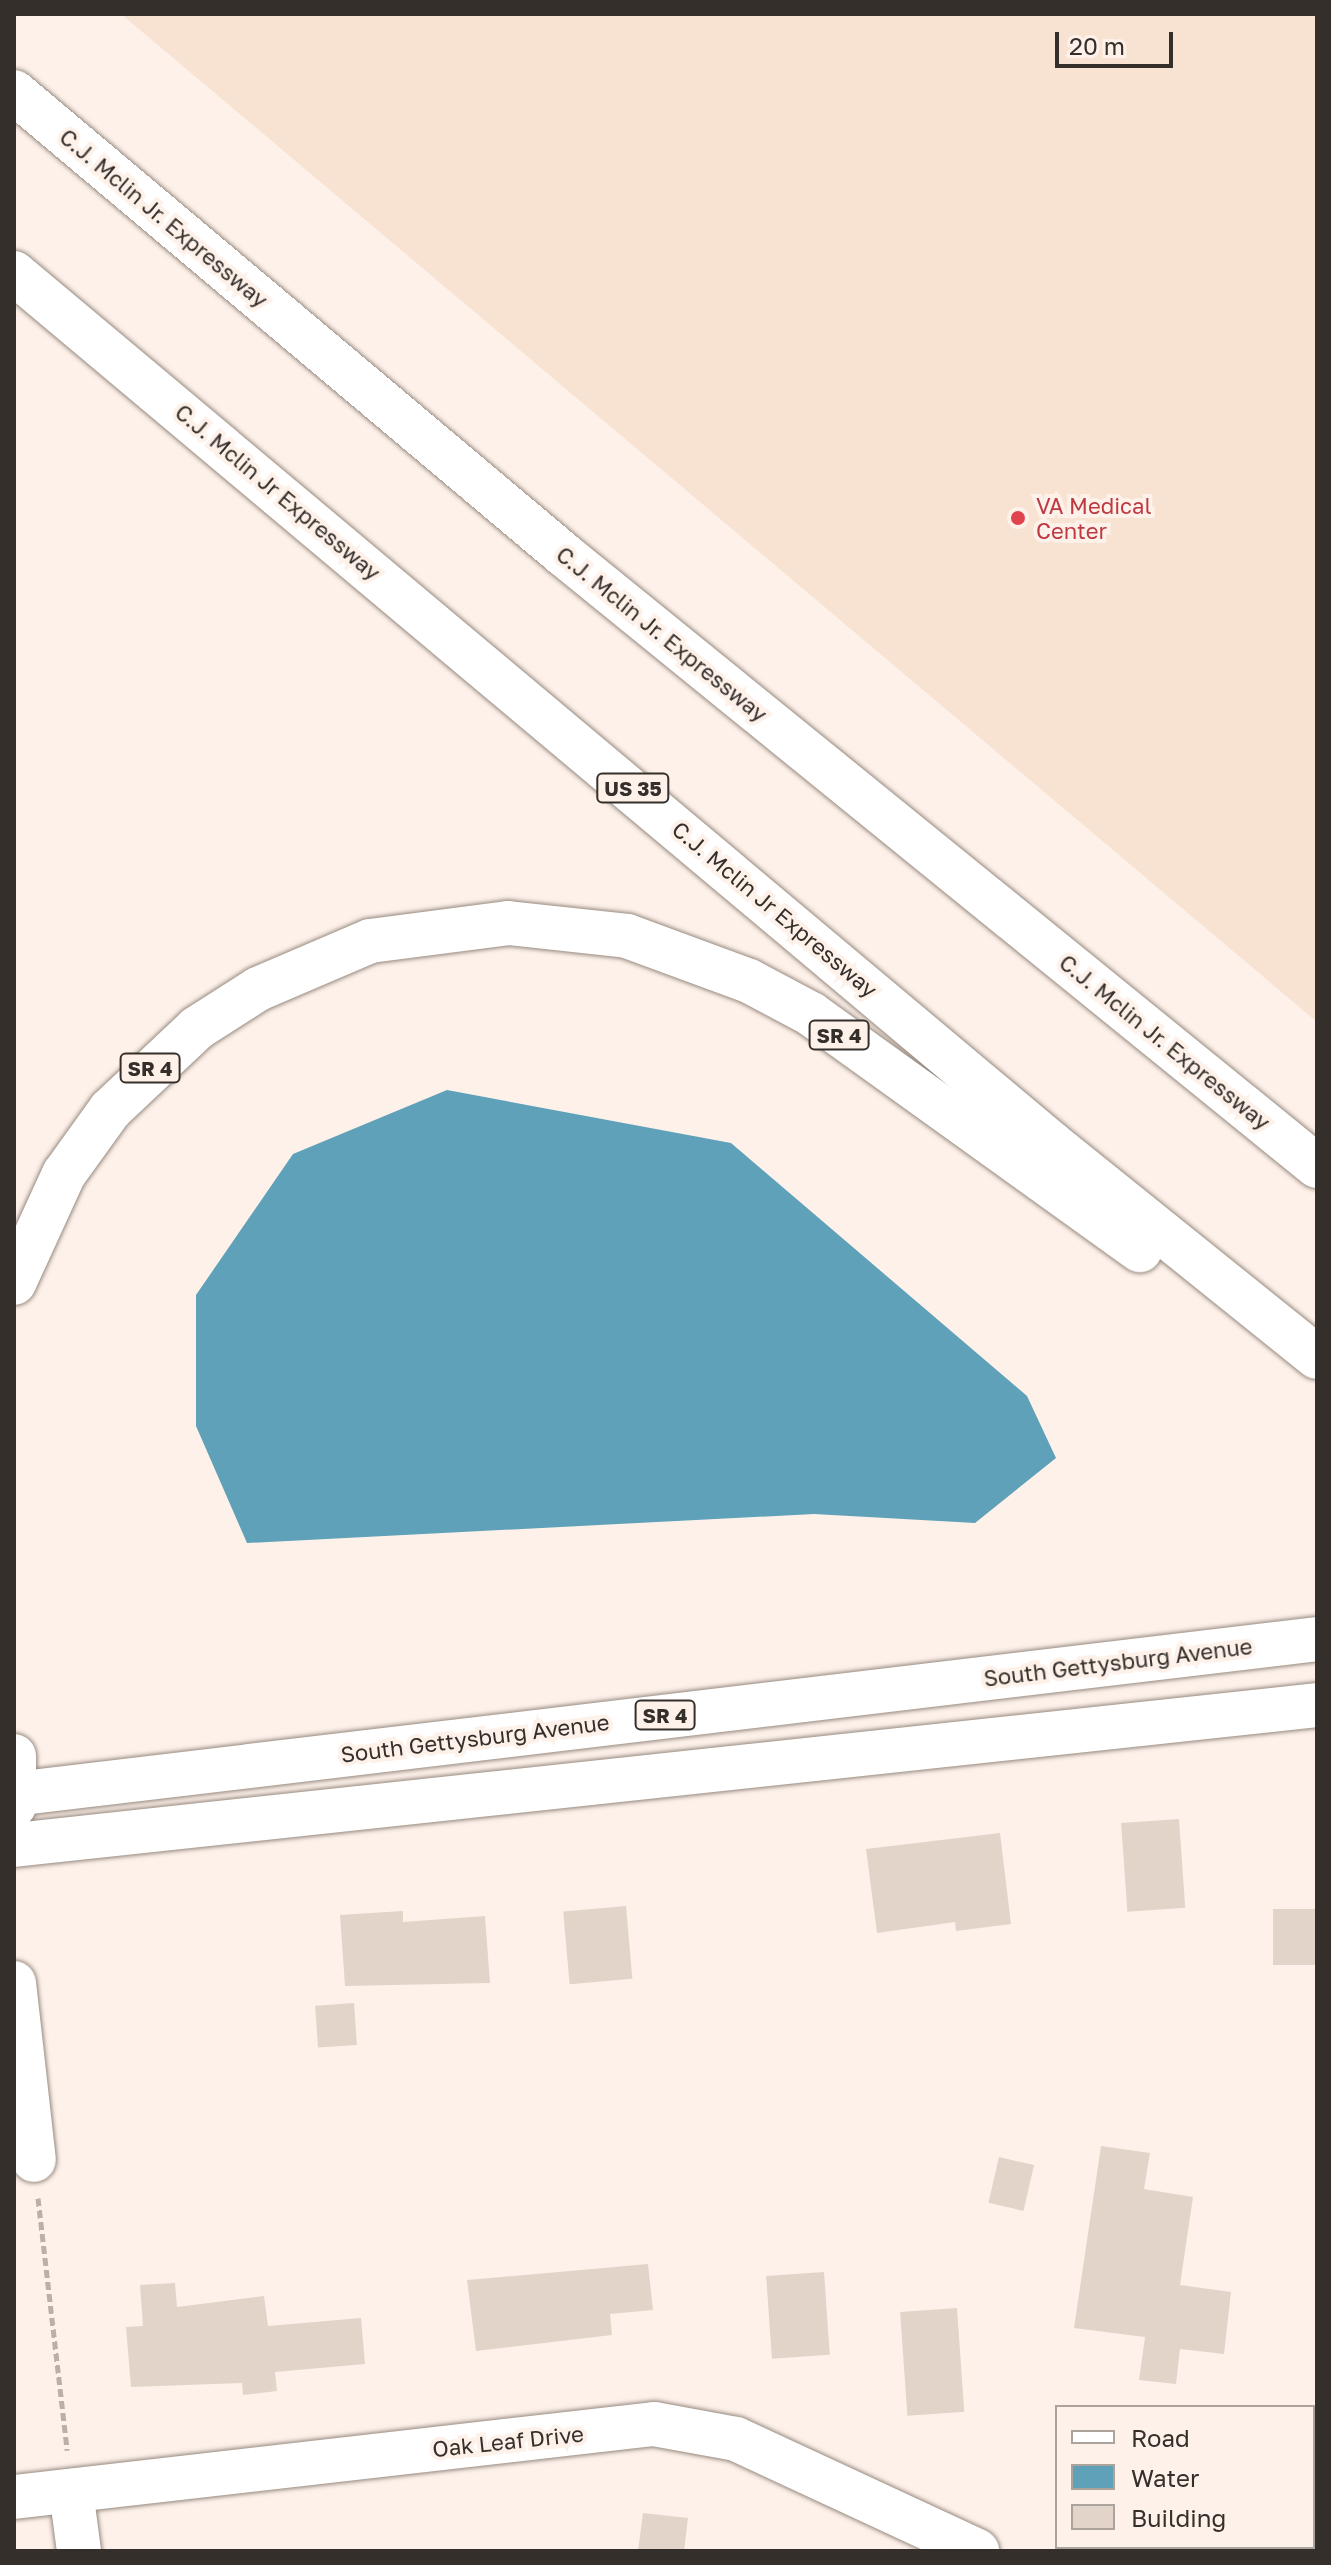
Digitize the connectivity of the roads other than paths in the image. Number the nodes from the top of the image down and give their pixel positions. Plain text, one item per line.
1 (14, 92) edge
2 (14, 273) edge
3 (1317, 1166) edge
4 (14, 1283) edge
5 (1251, 1304) junction
6 (1317, 1357) edge
7 (1317, 1639) edge
8 (1317, 1705) edge
9 (15, 1787) edge
10 (14, 1845) edge
11 (14, 1983) edge
12 (34, 2160) road end
13 (71, 2491) junction
14 (14, 2497) edge
15 (79, 2551) edge
16 (977, 2551) edge

1 - 3 main road, C.J. Mclin Jr. Expressway
2 - 5 main road, C.J. Mclin Jr Expressway / US 35
4 - 5 main road, SR 4
5 - 6 main road, C.J. Mclin Jr Expressway / US 35
7 - 9 main road, South Gettysburg Avenue / SR 4
8 - 10 main road
11 - 12 main road
13 - 14 main road, Oak Leaf Drive
13 - 15 main road
13 - 16 main road, Oak Leaf Drive

